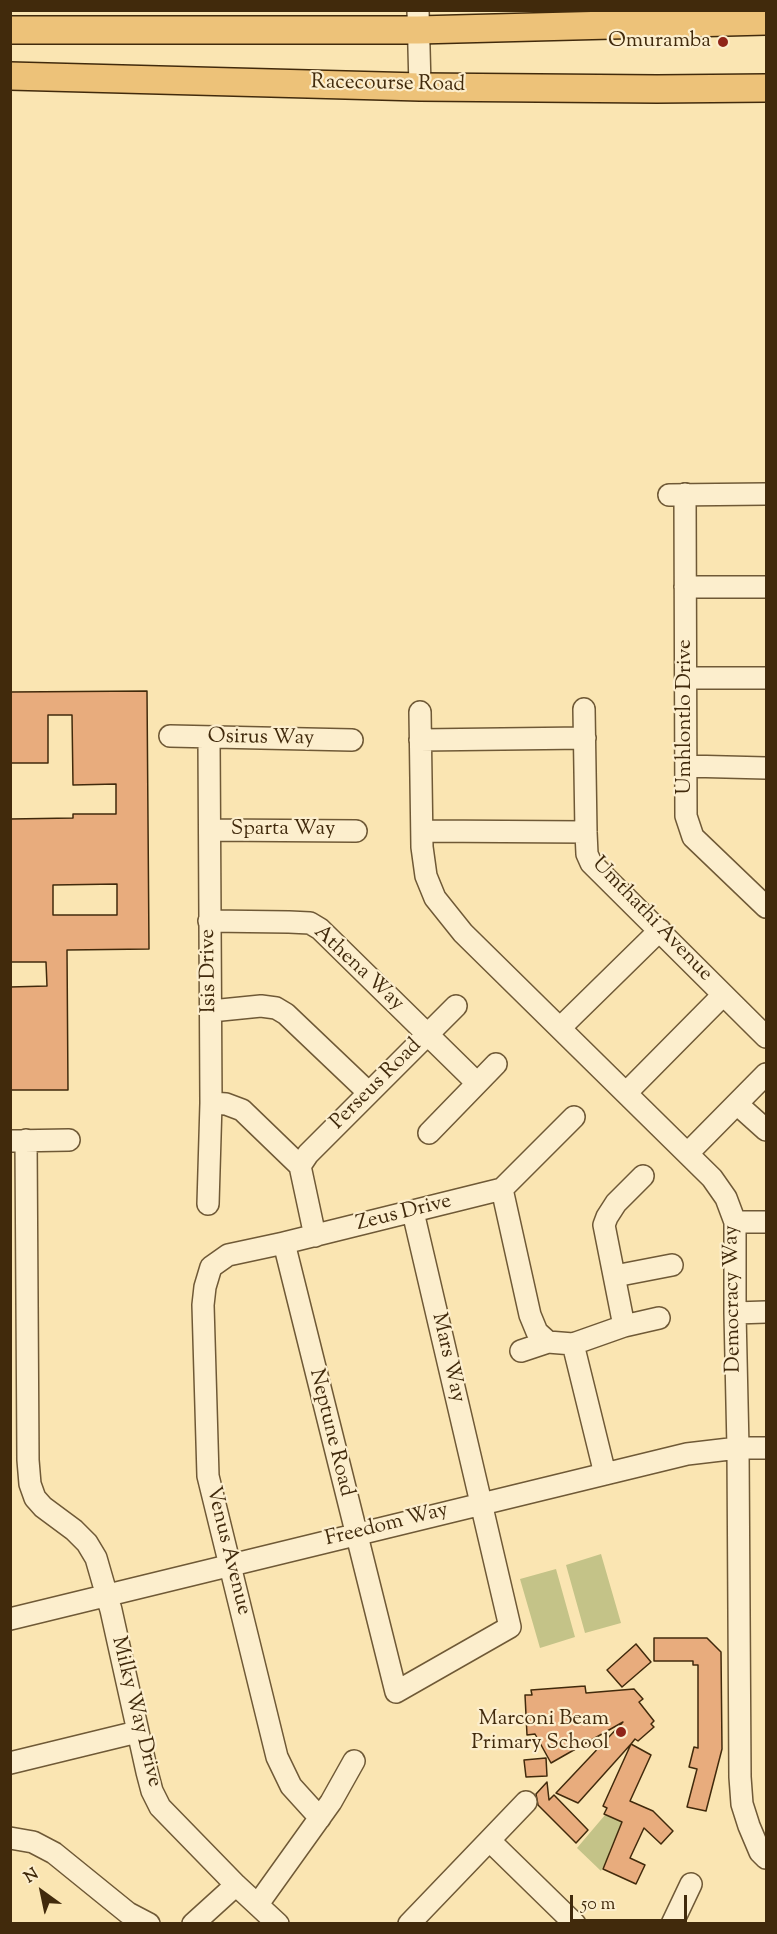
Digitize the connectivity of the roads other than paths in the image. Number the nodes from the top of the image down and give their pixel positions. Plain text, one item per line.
1 (418, 20) edge
2 (766, 21) edge
3 (10, 30) edge
4 (10, 76) edge
5 (420, 87) junction
6 (766, 88) edge
7 (766, 495) edge
8 (685, 587) junction
9 (766, 587) edge
10 (686, 678) junction
11 (766, 678) edge
12 (584, 709) dead end
13 (420, 712) dead end
14 (170, 736) dead end
15 (209, 738) junction
16 (585, 738) junction
17 (352, 740) dead end
18 (420, 740) junction
19 (686, 766) junction
20 (766, 768) edge
21 (210, 830) junction
22 (356, 831) dead end
23 (422, 831) junction
24 (586, 832) junction
25 (766, 905) edge
26 (209, 921) junction
27 (660, 930) junction
28 (723, 995) junction
29 (456, 1006) dead end
30 (211, 1011) junction
31 (560, 1028) junction
32 (427, 1034) junction
33 (766, 1037) edge
34 (496, 1064) dead end
35 (766, 1074) edge
36 (477, 1083) junction
37 (369, 1093) junction
38 (626, 1093) junction
39 (211, 1103) junction
40 (737, 1104) junction
41 (574, 1117) dead end
42 (766, 1130) edge
43 (429, 1133) dead end
44 (18, 1140) edge
45 (69, 1140) dead end
46 (688, 1153) junction
47 (300, 1166) junction
48 (643, 1176) dead end
49 (502, 1188) junction
50 (208, 1204) dead end
51 (413, 1212) junction
52 (735, 1222) junction
53 (766, 1222) edge
54 (315, 1236) junction
55 (284, 1243) junction
56 (672, 1265) dead end
57 (211, 1267) joint
58 (615, 1276) junction
59 (735, 1312) junction
60 (766, 1312) edge
61 (659, 1318) dead end
62 (624, 1326) junction
63 (548, 1342) junction
64 (573, 1344) junction
65 (521, 1351) dead end
66 (738, 1448) junction
67 (766, 1448) edge
68 (605, 1474) junction
69 (481, 1504) junction
70 (356, 1533) junction
71 (230, 1566) junction
72 (107, 1594) junction
73 (10, 1619) edge
74 (396, 1692) joint
75 (137, 1732) junction
76 (354, 1761) dead end
77 (10, 1763) edge
78 (526, 1802) dead end
79 (320, 1818) junction
80 (10, 1838) edge
81 (490, 1841) junction
82 (766, 1858) edge
83 (691, 1884) dead end
84 (236, 1885) junction
85 (258, 1904) junction
86 (415, 1922) edge
87 (149, 1923) edge
88 (194, 1923) edge
89 (278, 1923) edge
90 (575, 1923) edge
91 (672, 1923) edge

1 - 2 main road
1 - 3 main road
1 - 5 street
4 - 5 main road, Racecourse Road
5 - 6 main road, Racecourse Road
7 - 8 street, Umhlontlo Drive
8 - 9 street
8 - 10 street, Umhlontlo Drive
10 - 11 street
10 - 19 street, Umhlontlo Drive
12 - 16 street, Umthathi Avenue
13 - 18 street, Democracy Way
14 - 15 street, Osirus Way
15 - 17 street, Osirus Way
15 - 21 street, Isis Drive
16 - 18 street
16 - 24 street, Umthathi Avenue
18 - 23 street, Democracy Way
19 - 20 street
19 - 25 street, Umhlontlo Drive
21 - 22 street, Sparta Way
21 - 26 street, Isis Drive
23 - 24 street
23 - 31 street, Democracy Way
24 - 27 street, Umthathi Avenue
26 - 30 street, Isis Drive
26 - 32 street, Athena Way
27 - 28 street, Umthathi Avenue
27 - 31 street
28 - 33 street, Umthathi Avenue
28 - 38 street
29 - 32 street, Perseus Road
30 - 37 street
30 - 39 street, Isis Drive
31 - 38 street, Democracy Way
32 - 36 street, Athena Way
32 - 37 street, Perseus Road
34 - 36 street
35 - 40 street
36 - 43 street
37 - 47 street, Perseus Road
38 - 46 street, Democracy Way
39 - 47 street
39 - 50 street, Isis Drive
40 - 42 street
40 - 46 street
41 - 49 street, Zeus Drive
44 - 45 street
44 - 72 street, Milky Way Drive
46 - 52 street, Democracy Way
47 - 54 street
48 - 58 street
49 - 51 street, Zeus Drive
49 - 63 street
51 - 54 street, Zeus Drive
51 - 69 street, Mars Way
52 - 53 street
52 - 59 street, Democracy Way
54 - 55 street, Zeus Drive
55 - 57 street, Zeus Drive
55 - 70 street, Neptune Road
56 - 58 street
57 - 71 street, Venus Avenue
58 - 62 street
59 - 60 street
59 - 66 street, Democracy Way
61 - 62 street
62 - 64 street
63 - 64 street
63 - 65 street
64 - 68 street
66 - 67 street, Freedom Way
66 - 68 street, Freedom Way
66 - 82 street, Democracy Way
68 - 69 street, Freedom Way
69 - 70 street, Freedom Way
69 - 74 street, Mars Way
70 - 71 street, Freedom Way
70 - 74 street, Neptune Road
71 - 72 street, Freedom Way
71 - 79 street, Venus Avenue
72 - 73 street, Freedom Way
72 - 75 street, Milky Way Drive
75 - 77 street
75 - 84 street, Milky Way Drive
76 - 79 street
78 - 81 street
79 - 85 street
80 - 87 street
81 - 86 street
81 - 90 street
83 - 91 street
84 - 85 street, Milky Way Drive
84 - 88 street
85 - 89 street, Milky Way Drive

